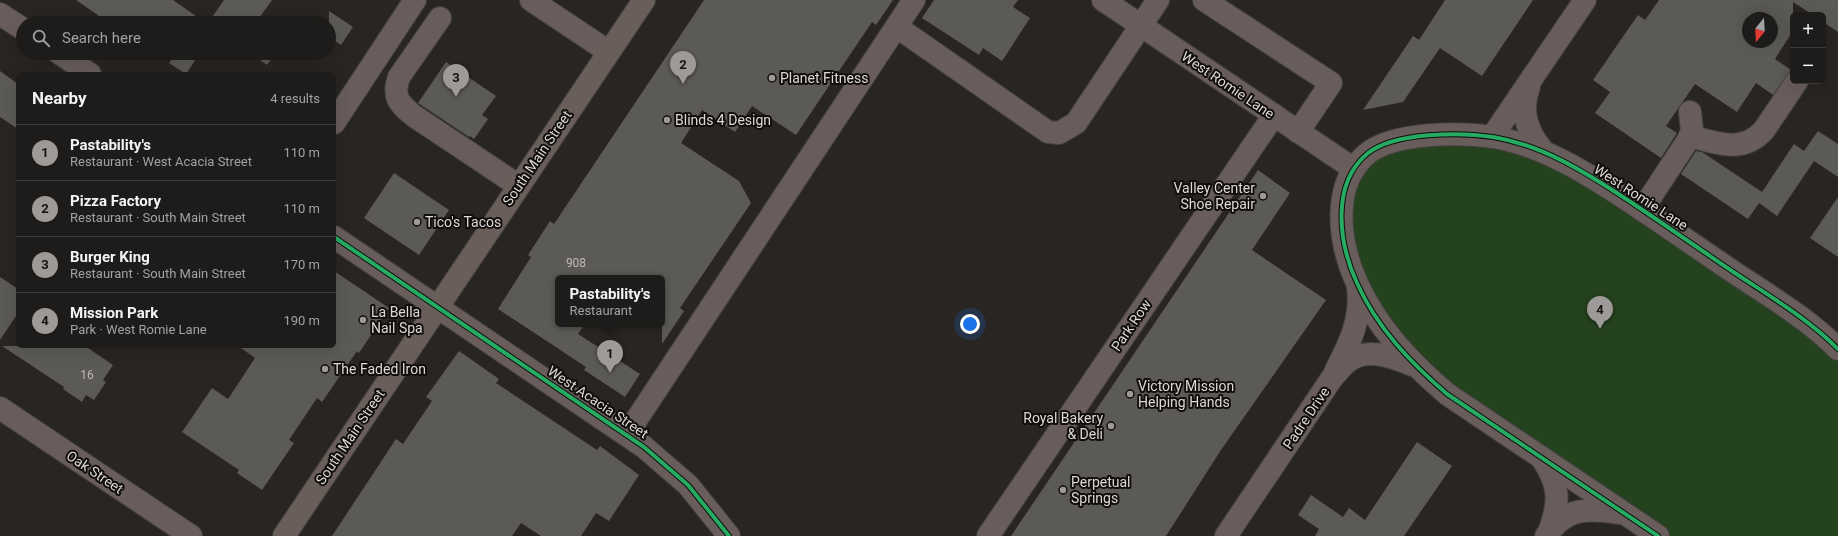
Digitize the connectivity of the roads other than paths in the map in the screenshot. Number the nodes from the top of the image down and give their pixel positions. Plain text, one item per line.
1 (415, 0) edge
2 (531, 0) edge
3 (644, 0) edge
4 (914, 0) edge
5 (1103, 0) edge
6 (1158, 0) edge
7 (1204, 0) edge
8 (1585, 0) edge
9 (0, 14) edge
10 (440, 18) dead end
11 (16, 24) edge
12 (1140, 26) junction
13 (897, 27) junction
14 (609, 52) junction
15 (69, 60) edge
16 (87, 72) edge
17 (1537, 72) junction
18 (1795, 84) edge
19 (1690, 112) dead end
20 (1274, 115) junction
21 (336, 120) edge
22 (1298, 132) junction
23 (1690, 136) junction
24 (1492, 137) junction
25 (1545, 153) junction
26 (1354, 169) junction
27 (519, 186) junction
28 (1642, 210) junction
29 (336, 238) edge
30 (1358, 284) junction
31 (438, 307) junction
32 (1838, 349) edge
33 (1416, 366) junction
34 (1332, 378) junction
35 (0, 408) edge
36 (626, 434) junction
37 (1542, 458) junction
38 (1623, 513) junction
39 (1548, 534) edge
40 (191, 536) edge
41 (284, 536) edge
42 (729, 536) edge
43 (988, 536) edge
44 (1226, 536) edge
45 (1658, 536) edge

1 - 21 street
2 - 14 street
3 - 14 main road, South Main Street
4 - 13 street
5 - 12 street, West Romie Lane
6 - 12 street
7 - 22 street
8 - 17 street
9 - 11 street
10 - 27 street
12 - 13 street
12 - 20 street, West Romie Lane
13 - 36 street
14 - 27 main road, South Main Street
15 - 16 street
17 - 24 street
17 - 25 street
18 - 23 street
19 - 23 street
20 - 22 street, West Romie Lane
20 - 43 street, Park Row
22 - 26 street, West Romie Lane
23 - 28 street
24 - 25 street, West Romie Lane
24 - 26 street, West Romie Lane
25 - 28 street, West Romie Lane
26 - 30 street, West Romie Lane
27 - 31 main road, South Main Street
28 - 32 street, West Romie Lane
29 - 31 street, West Acacia Street
30 - 33 street, West Romie Lane
30 - 34 street
31 - 36 street, West Acacia Street
31 - 41 main road, South Main Street
33 - 34 street, Padre Drive
33 - 37 street, West Romie Lane
34 - 44 street, Padre Drive
35 - 40 street, Oak Street
36 - 42 street, West Acacia Street
37 - 38 street, West Romie Lane
37 - 39 street
38 - 39 street
38 - 45 street, West Romie Lane

